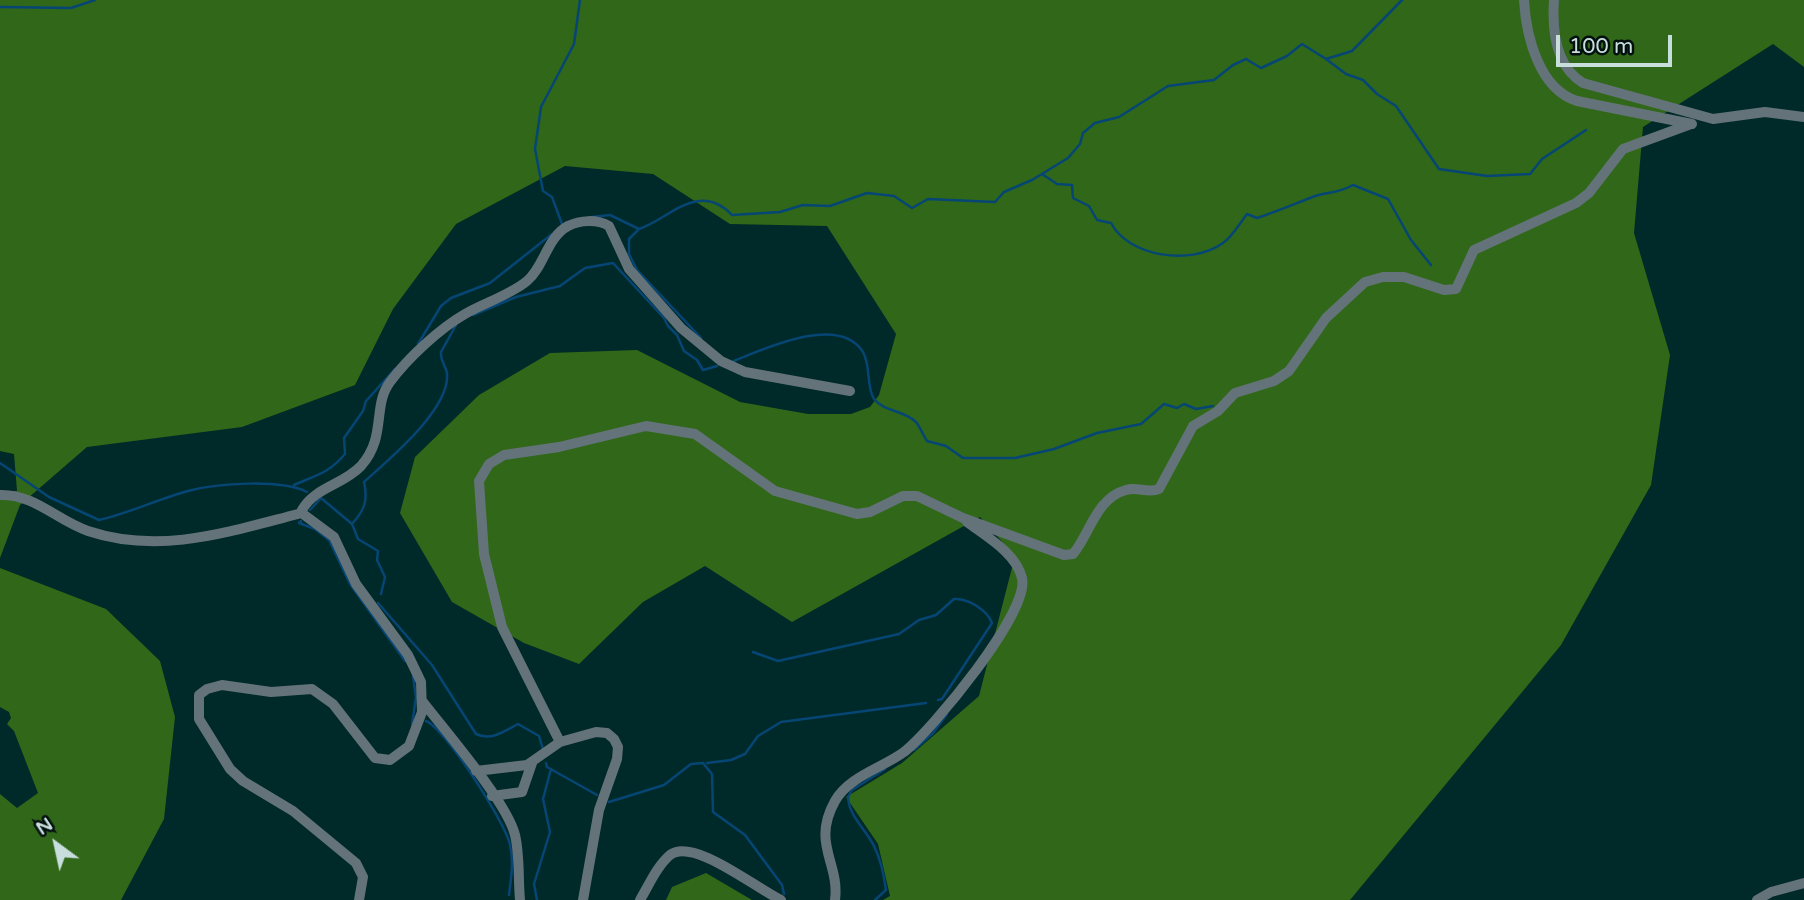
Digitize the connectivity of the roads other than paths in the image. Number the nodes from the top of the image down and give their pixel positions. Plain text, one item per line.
1 (1524, 0) edge
2 (1554, 0) edge
3 (1804, 117) edge
4 (1713, 119) junction
5 (1691, 124) junction
6 (850, 391) dead end
7 (0, 495) edge
8 (301, 513) junction
9 (963, 518) junction
10 (423, 702) junction
11 (560, 742) junction
12 (532, 764) junction
13 (476, 771) junction
14 (492, 796) junction
15 (1804, 883) edge
16 (359, 900) edge
17 (520, 900) edge
18 (583, 900) edge
19 (640, 900) edge
20 (781, 900) edge
21 (835, 900) edge
22 (1757, 900) edge

1 - 5 street
2 - 4 street
3 - 4 street
4 - 5 street
5 - 9 street
6 - 8 street
7 - 8 street
8 - 10 street
9 - 11 street
9 - 21 street
10 - 13 street
10 - 16 street
11 - 12 street
11 - 18 street
12 - 13 street
12 - 14 street
13 - 14 street
14 - 17 street
15 - 22 street
19 - 20 street

